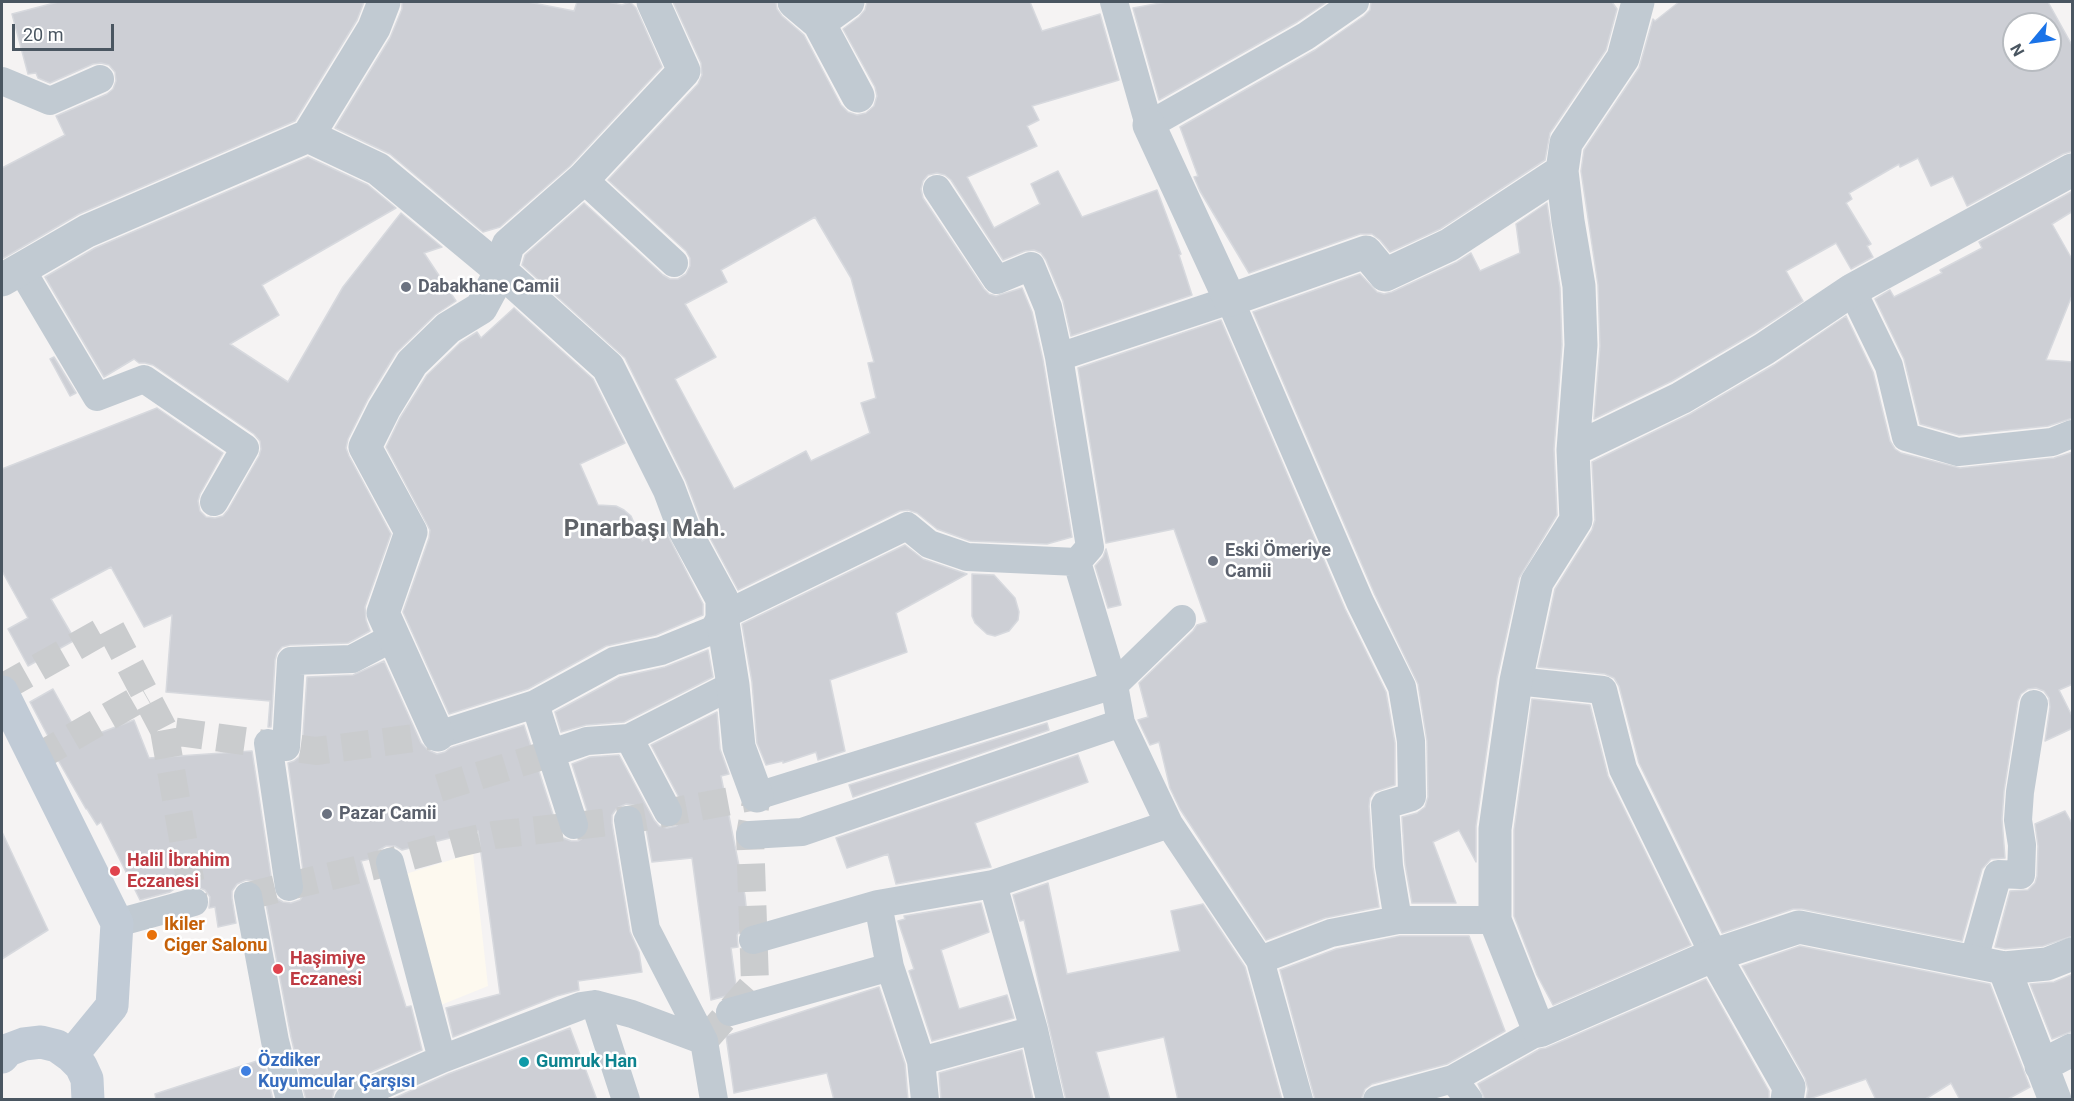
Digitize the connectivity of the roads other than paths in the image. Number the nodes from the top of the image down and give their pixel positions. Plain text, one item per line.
1 (384, 2) edge
2 (653, 2) edge
3 (794, 2) edge
4 (848, 2) edge
5 (1114, 2) edge
6 (1355, 2) edge
7 (1638, 2) edge
8 (819, 23) junction
9 (100, 79) dead end
10 (2, 81) edge
11 (858, 96) dead end
12 (1149, 125) junction
13 (308, 136) junction
14 (2073, 170) edge
15 (1562, 171) junction
16 (583, 178) junction
17 (937, 189) dead end
18 (674, 263) dead end
19 (501, 271) junction
20 (11, 274) edge
21 (1852, 290) junction
22 (1230, 300) junction
23 (1059, 357) junction
24 (2073, 434) edge
25 (1573, 450) junction
26 (214, 502) dead end
27 (1077, 562) junction
28 (722, 616) junction
29 (1182, 619) dead end
30 (392, 638) junction
31 (1516, 681) junction
32 (734, 685) junction
33 (1114, 685) junction
34 (2, 692) edge
35 (535, 704) junction
36 (2034, 704) dead end
37 (1121, 723) junction
38 (438, 735) joint
39 (629, 738) junction
40 (552, 753) junction
41 (757, 796) joint
42 (668, 812) dead end
43 (628, 820) dead end
44 (1169, 824) junction
45 (574, 825) dead end
46 (750, 835) dead end
47 (390, 862) dead end
48 (993, 884) junction
49 (289, 886) dead end
50 (248, 896) dead end
51 (194, 902) dead end
52 (878, 904) junction
53 (1398, 920) junction
54 (1495, 920) junction
55 (117, 923) junction
56 (753, 940) dead end
57 (2073, 954) edge
58 (1714, 955) junction
59 (1260, 960) junction
60 (1988, 965) junction
61 (890, 967) junction
62 (595, 1004) junction
63 (730, 1012) dead end
64 (1034, 1030) junction
65 (1539, 1031) junction
66 (704, 1041) junction
67 (2073, 1050) edge
68 (71, 1056) junction
69 (2, 1057) edge
70 (442, 1059) junction
71 (921, 1061) junction
72 (2041, 1066) junction
73 (1461, 1089) edge
74 (88, 1100) edge
75 (290, 1100) edge
76 (348, 1100) edge
77 (626, 1100) edge
78 (714, 1100) edge
79 (925, 1100) edge
80 (1050, 1100) edge
81 (1299, 1100) edge
82 (1377, 1100) edge
83 (1787, 1100) edge
84 (2055, 1100) edge

1 - 13 street
2 - 16 street
3 - 8 street
4 - 8 street
5 - 12 street
6 - 12 street
7 - 15 street
8 - 11 street
9 - 10 street
12 - 22 street
13 - 19 street
13 - 20 street
14 - 21 street
15 - 22 street
15 - 25 street
16 - 18 street
16 - 19 street
17 - 23 street
19 - 28 street
19 - 30 street
20 - 26 street
21 - 24 street
21 - 25 street
22 - 23 street
22 - 53 street
23 - 27 street
25 - 31 street
27 - 28 street
27 - 33 street
28 - 32 street
28 - 35 street
29 - 33 street
30 - 38 street
30 - 49 street
31 - 54 street
31 - 58 street
32 - 39 street
32 - 41 street
33 - 37 street
33 - 41 street
34 - 55 main road
35 - 38 street
35 - 40 street
36 - 60 street
37 - 44 street
37 - 46 street
39 - 40 street
39 - 42 street
40 - 45 street
43 - 66 street
44 - 48 street
44 - 59 street
47 - 70 street
48 - 52 street
48 - 64 street
50 - 75 street
51 - 55 street
52 - 56 street
52 - 61 street
53 - 54 street
53 - 59 street
54 - 65 street
55 - 68 main road
57 - 60 street
58 - 60 street
58 - 65 street
58 - 83 street
59 - 81 street
60 - 72 street
61 - 63 street
61 - 71 street
62 - 66 street
62 - 70 street
62 - 77 street
64 - 71 street
64 - 80 street
65 - 73 street
66 - 78 street
67 - 72 street
68 - 69 main road
68 - 74 main road
70 - 76 street
71 - 79 street
72 - 84 street
73 - 82 street

